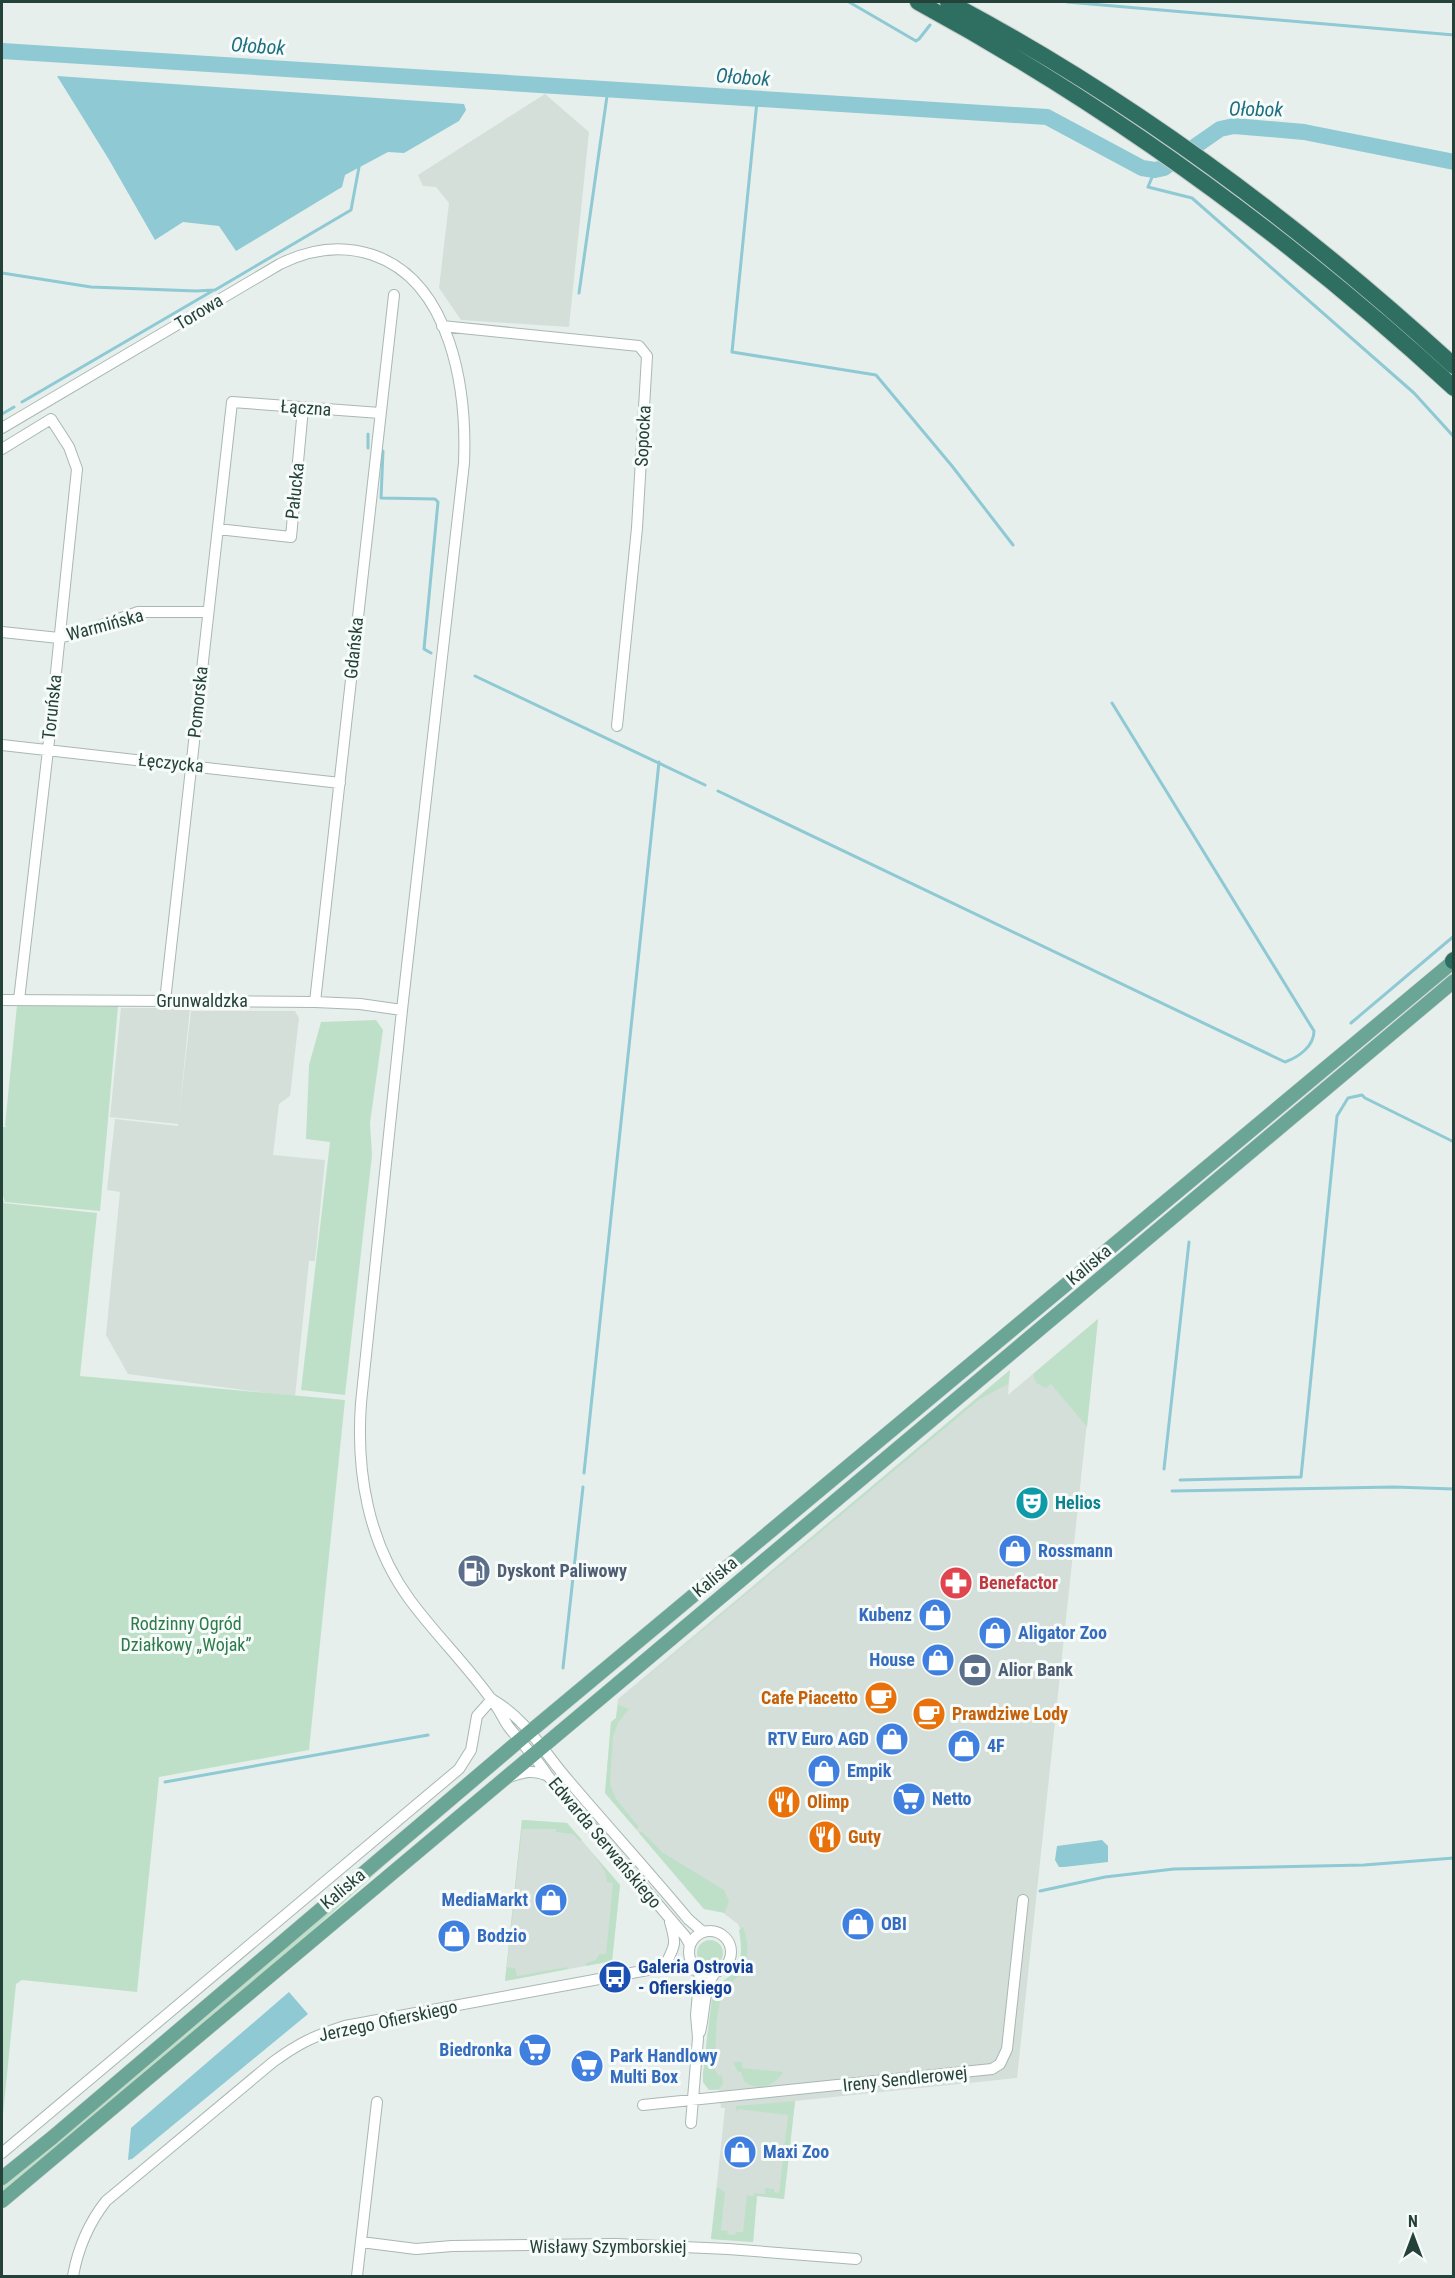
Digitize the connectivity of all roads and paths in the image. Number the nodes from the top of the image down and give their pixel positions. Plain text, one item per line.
1 (918, 2) edge
2 (948, 2) edge
3 (1159, 140) junction
4 (1200, 169) junction
5 (394, 295) dead end
6 (442, 326) junction
7 (1454, 366) edge
8 (1454, 388) edge
9 (232, 402) joint
10 (303, 408) junction
11 (380, 413) junction
12 (2, 428) edge
13 (2, 449) edge
14 (218, 530) junction
15 (208, 612) junction
16 (2, 632) edge
17 (59, 638) junction
18 (617, 726) dead end
19 (2, 745) edge
20 (48, 750) junction
21 (191, 765) junction
22 (340, 783) junction
23 (1453, 961) edge
24 (1454, 981) edge
25 (2, 1000) edge
26 (19, 1000) junction
27 (165, 1001) junction
28 (315, 1002) junction
29 (402, 1010) junction
30 (492, 1700) junction
31 (531, 1731) junction
32 (520, 1740) junction
33 (536, 1750) junction
34 (548, 1776) junction
35 (502, 1780) junction
36 (1023, 1900) dead end
37 (669, 1919) junction
38 (703, 1932) junction
39 (689, 1948) junction
40 (664, 1967) junction
41 (699, 1970) junction
42 (715, 1973) junction
43 (698, 2038) junction
44 (693, 2101) junction
45 (377, 2102) dead end
46 (643, 2105) dead end
47 (691, 2123) dead end
48 (2, 2152) edge
49 (2, 2178) edge
50 (2, 2201) edge
51 (361, 2242) junction
52 (856, 2259) dead end
53 (73, 2277) edge
54 (357, 2277) edge

1 - 3 highway
2 - 3 highway
3 - 4 highway
4 - 7 highway
4 - 8 highway
5 - 11 street, Gdańska
6 - 12 street, Torowa
6 - 18 street, Sopocka
6 - 29 street, Torowa
9 - 10 street, Łączna
9 - 14 street, Pomorska
10 - 11 street, Łączna
10 - 14 street, Pałucka
11 - 22 street, Gdańska
13 - 17 street, Toruńska
14 - 15 street, Pomorska
15 - 17 street, Warmińska
15 - 21 street, Pomorska
16 - 17 street, Warmińska
17 - 20 street, Toruńska
19 - 20 street, Łęczycka
20 - 21 street, Łęczycka
20 - 26 street, Toruńska
21 - 22 street, Łęczycka
21 - 27 street, Pomorska
22 - 28 street, Gdańska
23 - 31 main road, Kaliska
24 - 33 main road, Kaliska
25 - 26 street, Grunwaldzka
26 - 27 street, Grunwaldzka
27 - 28 street, Grunwaldzka
28 - 29 street, Grunwaldzka
29 - 30 street, Torowa
30 - 31 street, Edwarda Serwańskiego
30 - 32 street, Edwarda Serwańskiego
30 - 48 street, Kaliska
31 - 32 main road, Kaliska
31 - 33 street, Edwarda Serwańskiego
32 - 33 street, Edwarda Serwańskiego
32 - 49 main road, Kaliska
33 - 34 street, Edwarda Serwańskiego
33 - 35 main road, Kaliska
33 - 38 street, Edwarda Serwańskiego
34 - 35 street
34 - 37 street, Edwarda Serwańskiego
35 - 50 main road, Kaliska
36 - 44 street, Ireny Sendlerowej
37 - 39 street, Edwarda Serwańskiego
37 - 40 street
38 - 39 street
38 - 42 street
39 - 40 street
39 - 41 street
40 - 41 street
40 - 53 street, Jerzego Ofierskiego
41 - 42 street
41 - 43 street
42 - 43 street
43 - 44 street
44 - 46 street, Ireny Sendlerowej
44 - 47 street
45 - 51 street
51 - 52 street, Wisławy Szymborskiej
51 - 54 street

